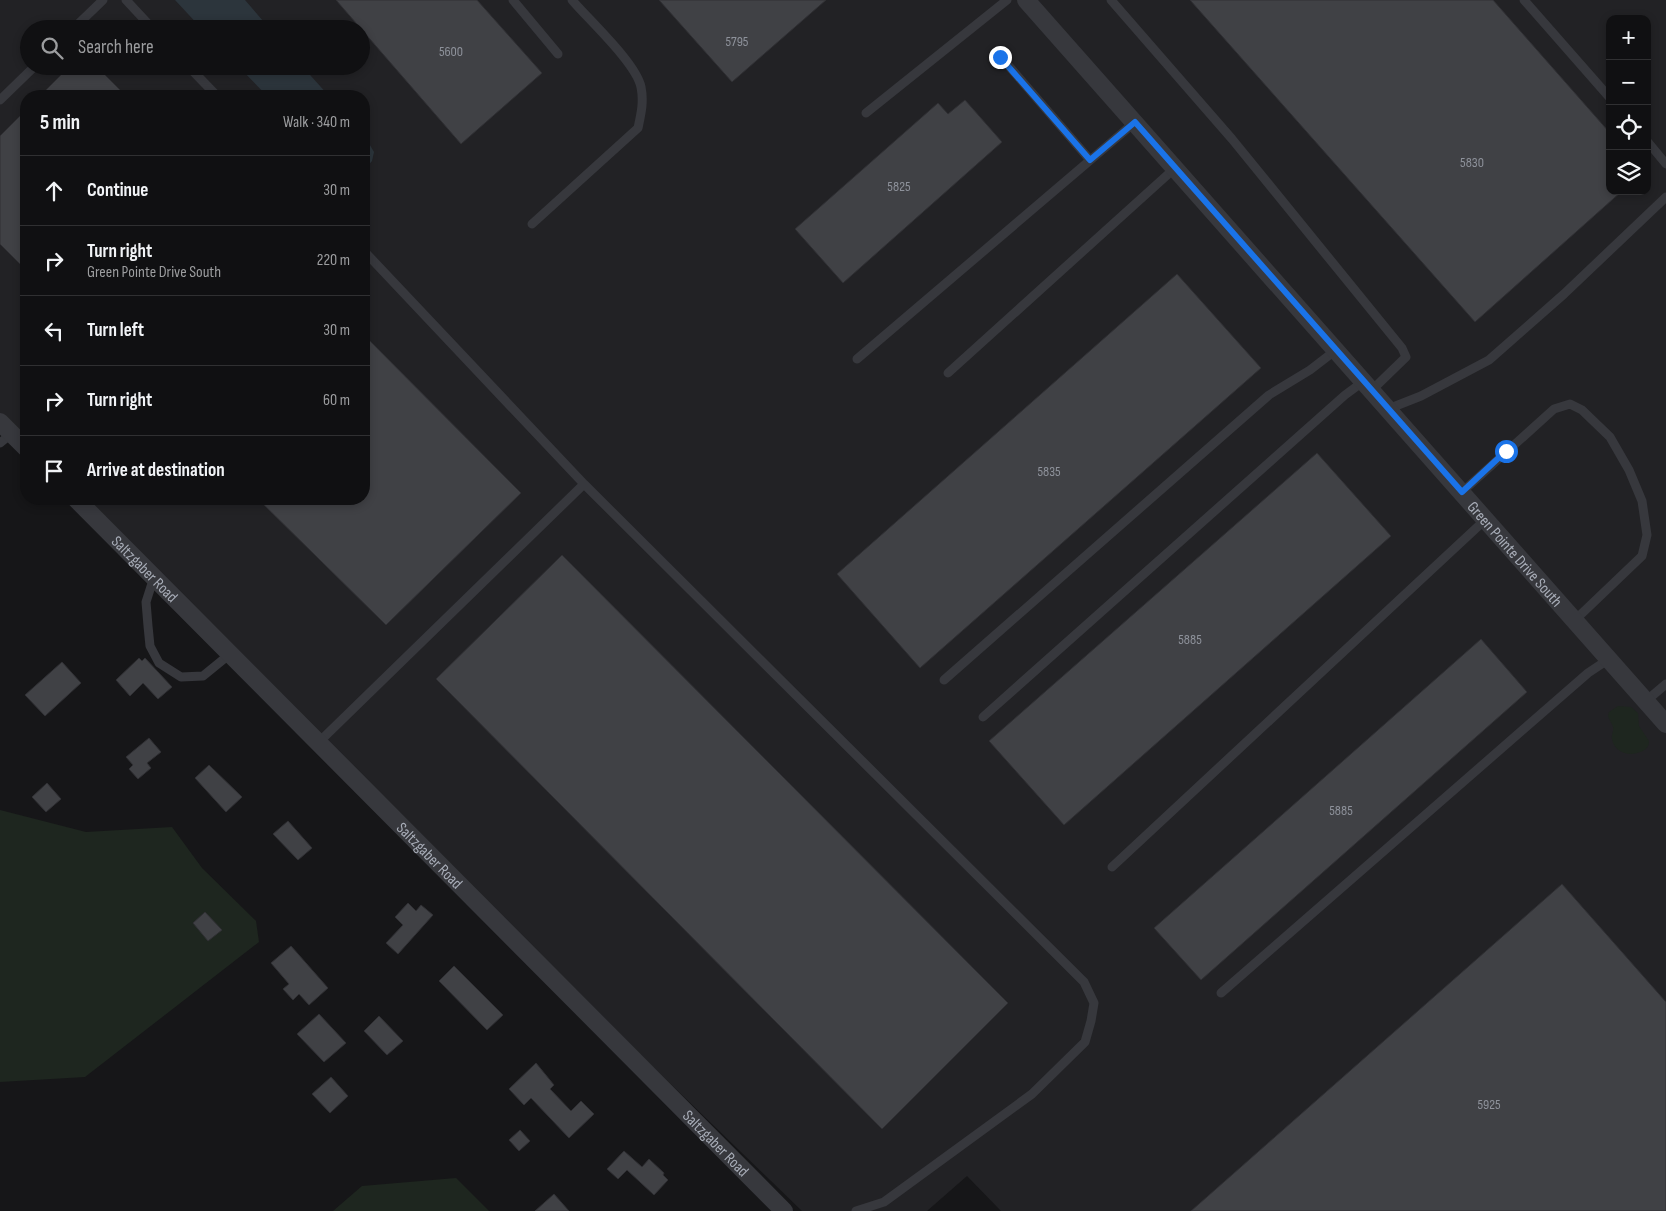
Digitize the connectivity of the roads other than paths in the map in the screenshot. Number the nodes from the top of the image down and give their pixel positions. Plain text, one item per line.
1 (103, 0) edge
2 (126, 0) edge
3 (513, 0) edge
4 (572, 0) edge
5 (1007, 0) edge
6 (1026, 0) edge
7 (1110, 0) edge
8 (1524, 0) edge
9 (82, 20) edge
10 (145, 20) edge
11 (558, 54) dead end
12 (1000, 57) dead end
13 (26, 75) edge
14 (197, 75) edge
15 (211, 90) edge
16 (1606, 93) edge
17 (0, 100) edge
18 (866, 113) dead end
19 (1135, 122) junction
20 (1651, 146) edge
21 (1090, 160) junction
22 (1666, 164) edge
23 (1175, 168) junction
24 (1666, 197) edge
25 (532, 224) dead end
26 (370, 257) edge
27 (1336, 350) junction
28 (857, 359) dead end
29 (948, 373) dead end
30 (1368, 386) junction
31 (1388, 409) junction
32 (4, 433) edge
33 (20, 444) edge
34 (584, 484) junction
35 (1462, 492) junction
36 (82, 505) edge
37 (1486, 519) junction
38 (154, 577) junction
39 (1575, 620) junction
40 (230, 654) junction
41 (1610, 659) junction
42 (944, 680) dead end
43 (1666, 684) edge
44 (1646, 701) junction
45 (983, 717) dead end
46 (1666, 724) edge
47 (318, 743) junction
48 (1112, 867) dead end
49 (1221, 993) dead end
50 (784, 1211) edge
51 (856, 1211) edge

1 - 9 lane
2 - 10 lane
3 - 11 lane
4 - 25 lane
5 - 18 lane
6 - 19 street, Green Pointe Drive South
7 - 30 lane
8 - 16 lane
12 - 21 lane
13 - 17 lane
14 - 15 lane
19 - 21 lane
19 - 23 street, Green Pointe Drive South
20 - 22 lane
21 - 28 lane
23 - 27 street, Green Pointe Drive South
23 - 29 lane
24 - 31 lane
26 - 34 lane
27 - 30 street, Green Pointe Drive South
27 - 42 lane
30 - 31 street, Green Pointe Drive South
30 - 45 lane
31 - 35 street, Green Pointe Drive South
32 - 33 street
34 - 47 lane
34 - 51 lane
35 - 37 street, Green Pointe Drive South
35 - 39 lane
36 - 38 street, Saltzgaber Road
37 - 39 street, Green Pointe Drive South
37 - 48 lane
38 - 40 street, Saltzgaber Road
38 - 40 lane
39 - 41 street, Green Pointe Drive South
40 - 47 street, Saltzgaber Road
41 - 44 street, Green Pointe Drive South
41 - 49 lane
43 - 44 lane
44 - 46 street, Green Pointe Drive South
47 - 50 street, Saltzgaber Road

